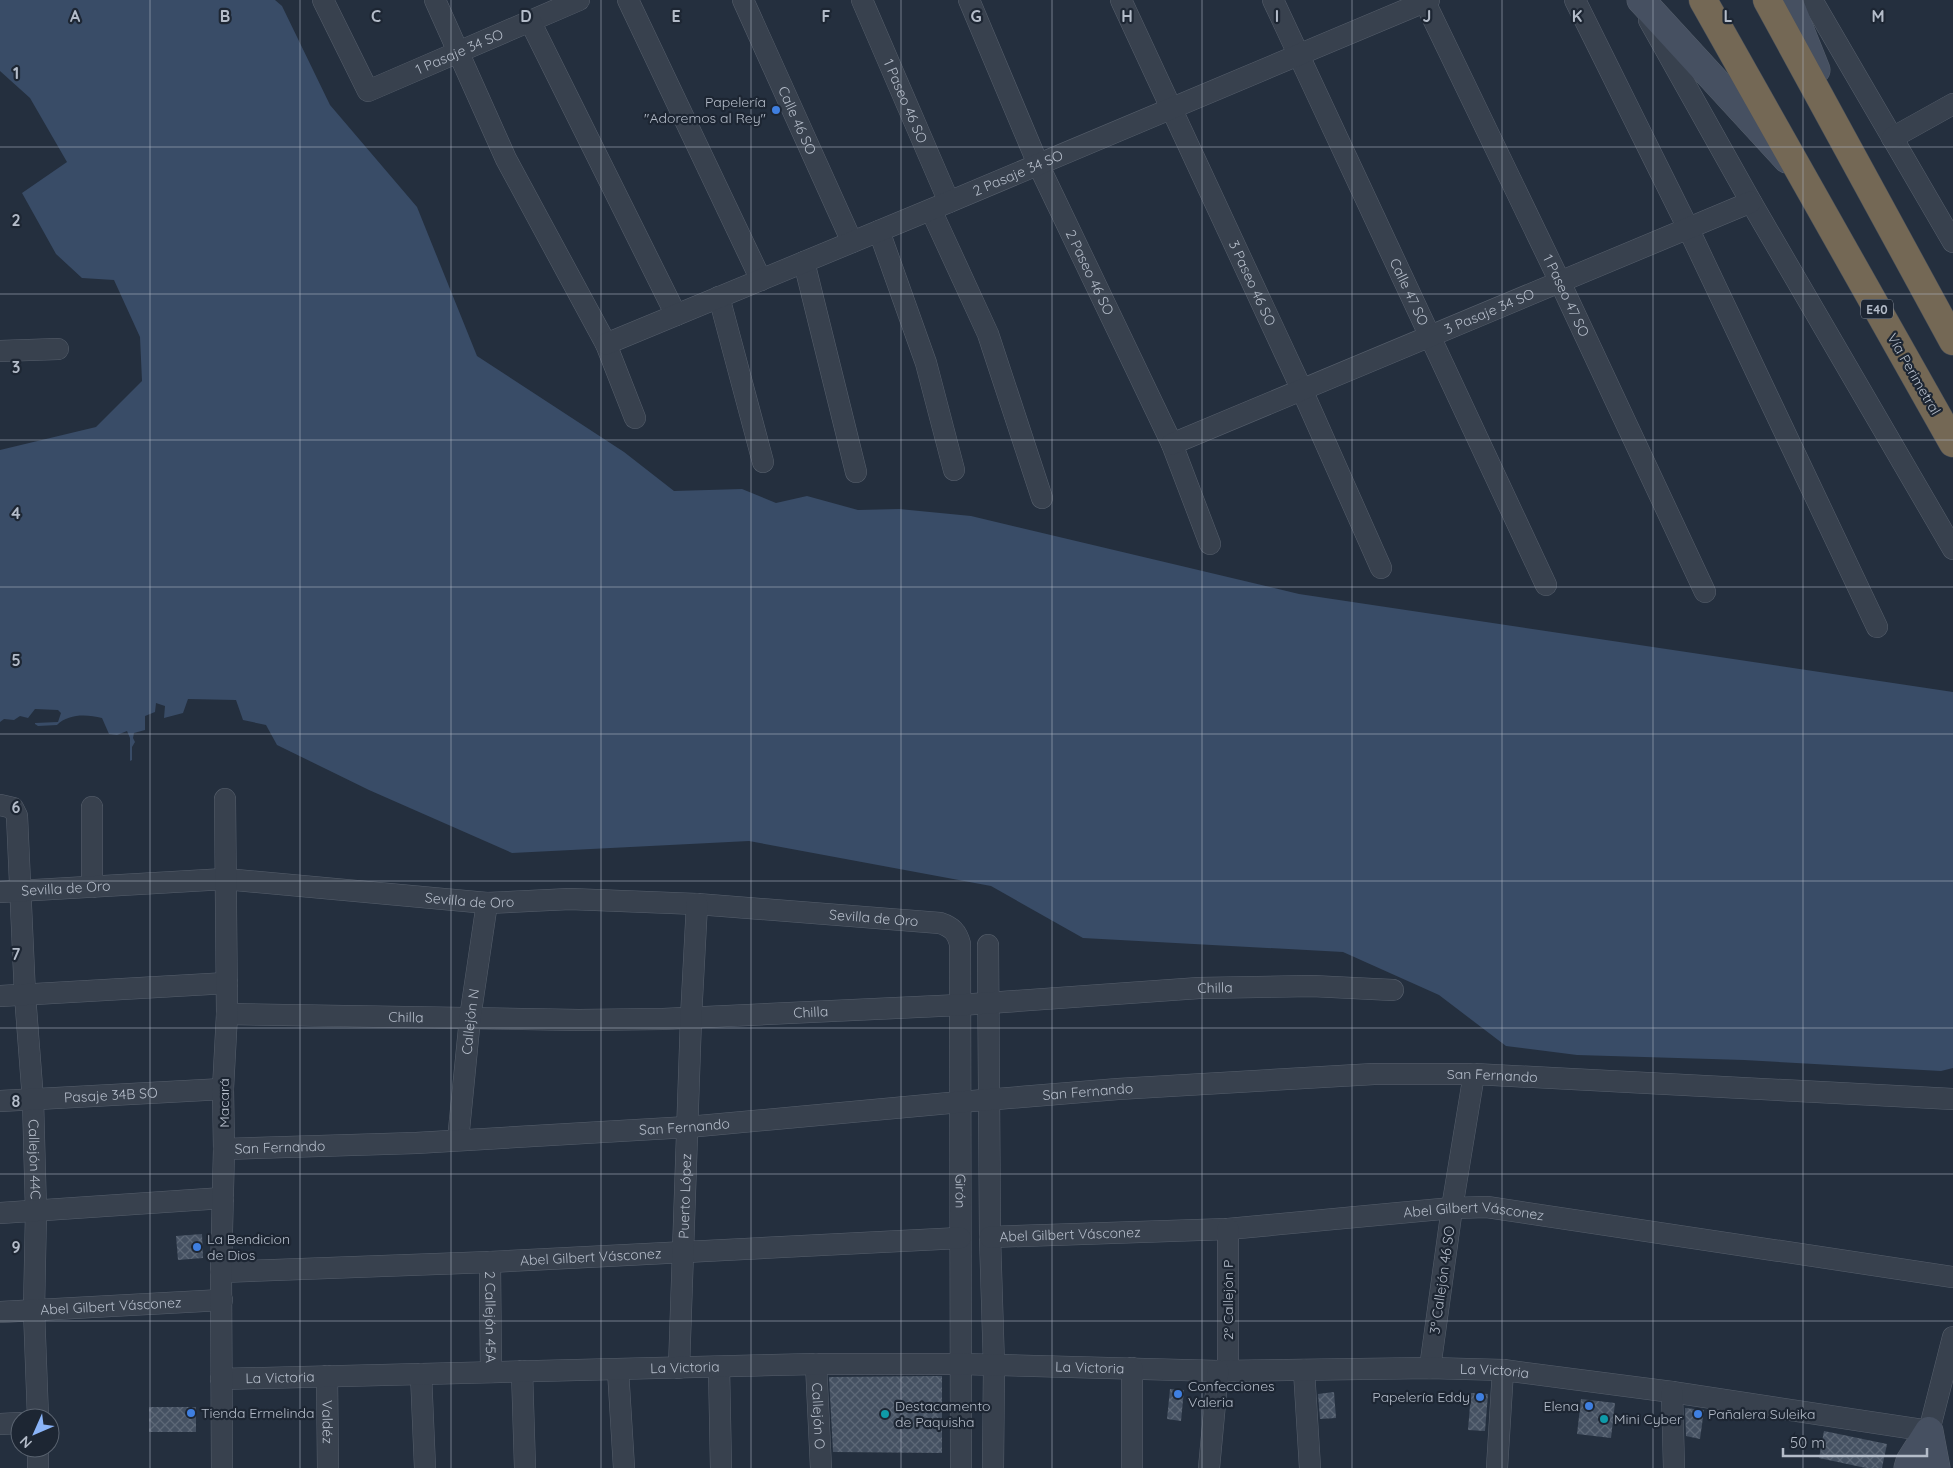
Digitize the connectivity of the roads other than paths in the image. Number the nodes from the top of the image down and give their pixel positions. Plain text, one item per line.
1 (323, 0) edge
2 (435, 0) edge
3 (579, 0) edge
4 (628, 0) edge
5 (743, 0) edge
6 (862, 0) edge
7 (969, 0) edge
8 (1121, 0) edge
9 (1273, 0) edge
10 (1575, 0) edge
11 (1640, 0) edge
12 (1703, 0) edge
13 (1767, 0) edge
14 (1788, 0) edge
15 (1812, 0) edge
16 (1426, 1) edge
17 (530, 21) junction
18 (459, 52) junction
19 (1299, 55) junction
20 (1953, 104) edge
21 (1172, 108) junction
22 (1892, 138) junction
23 (1848, 151) junction
24 (1038, 164) junction
25 (1801, 175) junction
26 (1751, 202) junction
27 (940, 206) junction
28 (1688, 228) junction
29 (880, 231) junction
30 (852, 242) junction
31 (1953, 242) edge
32 (804, 262) junction
33 (761, 280) junction
34 (1560, 282) junction
35 (719, 297) junction
36 (676, 315) junction
37 (1430, 336) junction
38 (1953, 341) edge
39 (606, 344) junction
40 (58, 349) dead end
41 (0, 351) edge
42 (1302, 390) junction
43 (635, 418) dead end
44 (1953, 443) edge
45 (1172, 444) junction
46 (764, 462) dead end
47 (954, 470) dead end
48 (856, 472) dead end
49 (1042, 498) dead end
50 (1210, 544) dead end
51 (1953, 550) edge
52 (1381, 568) dead end
53 (1546, 585) dead end
54 (1705, 592) dead end
55 (1877, 627) dead end
56 (224, 799) dead end
57 (92, 807) dead end
58 (8, 808) edge
59 (226, 879) junction
60 (92, 887) junction
61 (10, 891) edge
62 (487, 903) junction
63 (697, 904) junction
64 (940, 923) joint
65 (988, 945) dead end
66 (227, 983) junction
67 (1393, 990) dead end
68 (25, 995) junction
69 (0, 996) edge
70 (988, 1003) junction
71 (960, 1006) junction
72 (227, 1014) junction
73 (470, 1018) junction
74 (691, 1018) junction
75 (1474, 1074) junction
76 (223, 1089) junction
77 (1953, 1099) edge
78 (33, 1100) junction
79 (990, 1100) junction
80 (0, 1101) edge
81 (960, 1102) junction
82 (688, 1128) junction
83 (458, 1140) junction
84 (224, 1149) junction
85 (223, 1198) junction
86 (1452, 1208) junction
87 (36, 1212) junction
88 (0, 1213) edge
89 (1228, 1229) junction
90 (990, 1237) junction
91 (960, 1238) junction
92 (683, 1251) junction
93 (490, 1262) junction
94 (221, 1272) junction
95 (1953, 1277) edge
96 (222, 1300) junction
97 (34, 1310) junction
98 (0, 1312) edge
99 (1953, 1337) edge
100 (816, 1364) junction
101 (961, 1364) junction
102 (994, 1366) junction
103 (719, 1367) junction
104 (679, 1368) junction
105 (1132, 1368) junction
106 (1430, 1368) junction
107 (618, 1370) junction
108 (1304, 1370) junction
109 (1503, 1370) junction
110 (522, 1371) junction
111 (1223, 1371) junction
112 (491, 1372) junction
113 (421, 1374) junction
114 (327, 1376) junction
115 (221, 1379) junction
116 (1672, 1392) junction
117 (38, 1408) edge
118 (1941, 1433) edge
119 (222, 1468) edge
120 (328, 1468) edge
121 (426, 1468) edge
122 (525, 1468) edge
123 (624, 1468) edge
124 (720, 1468) edge
125 (821, 1468) edge
126 (961, 1468) edge
127 (993, 1468) edge
128 (1132, 1468) edge
129 (1209, 1468) edge
130 (1310, 1468) edge
131 (1497, 1468) edge
132 (1674, 1468) edge
133 (1908, 1468) edge
134 (1936, 1468) edge

1 - 18 street, 1 Pasaje 34 SO
2 - 18 street
3 - 17 street, 1 Pasaje 34 SO
4 - 33 street
5 - 30 street, Calle 46 SO
6 - 27 street, 1 Paseo 46 SO
7 - 24 street, 2 Paseo 46 SO
8 - 21 street, 3 Paseo 46 SO
9 - 19 street, Calle 47 SO
10 - 28 street
11 - 25 street, Vía Perimetral / E40
11 - 26 street
12 - 25 highway, Vía Perimetral / E40
13 - 23 highway
14 - 23 street
15 - 22 street
16 - 19 street, 2 Pasaje 34 SO
16 - 34 street, 1 Paseo 47 SO
17 - 18 street, 1 Pasaje 34 SO
17 - 36 street
18 - 39 street
19 - 21 street, 2 Pasaje 34 SO
19 - 37 street, Calle 47 SO
20 - 22 street
21 - 24 street, 2 Pasaje 34 SO
21 - 42 street, 3 Paseo 46 SO
22 - 31 street
23 - 38 highway
24 - 27 street, 2 Pasaje 34 SO
24 - 45 street, 2 Paseo 46 SO
25 - 44 highway, Vía Perimetral / E40
26 - 28 street, 3 Pasaje 34 SO
26 - 51 street
27 - 29 street, 2 Pasaje 34 SO
27 - 49 street, 1 Paseo 46 SO
28 - 34 street, 3 Pasaje 34 SO
28 - 55 street
29 - 30 street, 2 Pasaje 34 SO
29 - 47 street
30 - 32 street, 2 Pasaje 34 SO
32 - 33 street, 2 Pasaje 34 SO
32 - 48 street
33 - 35 street, 2 Pasaje 34 SO
34 - 37 street, 3 Pasaje 34 SO
34 - 54 street, 1 Paseo 47 SO
35 - 36 street, 2 Pasaje 34 SO
35 - 46 street
36 - 39 street, 2 Pasaje 34 SO
37 - 42 street, 3 Pasaje 34 SO
37 - 53 street, Calle 47 SO
39 - 43 street
40 - 41 street
42 - 45 street, 3 Pasaje 34 SO
42 - 52 street, 3 Paseo 46 SO
45 - 50 street, 2 Paseo 46 SO
56 - 59 street, Macará
57 - 60 street
58 - 61 street, Callejón 44C
59 - 60 street, Sevilla de Oro
59 - 62 street, Sevilla de Oro
59 - 66 street, Macará
60 - 61 street, Sevilla de Oro
61 - 68 street, Callejón 44C
62 - 63 street, Sevilla de Oro
62 - 73 street, Callejón N
63 - 64 street, Sevilla de Oro
63 - 74 street, Puerto López
64 - 71 street, Girón
65 - 70 street
66 - 68 street
66 - 72 street, Macará
67 - 70 street, Chilla
68 - 69 street
68 - 78 street, Callejón 44C
70 - 71 street, Chilla
70 - 79 street
71 - 74 street, Chilla
71 - 81 street, Girón
72 - 73 street, Chilla
72 - 76 street, Macará
73 - 74 street, Chilla
73 - 83 street, Callejón N
74 - 82 street, Puerto López
75 - 77 street, San Fernando
75 - 79 street, San Fernando
75 - 86 street, 3º Callejón 46 SO
76 - 78 street, Pasaje 34B SO
76 - 84 street, Macará
78 - 80 street, Pasaje 34B SO
78 - 87 street, Callejón 44C
79 - 81 street, San Fernando
79 - 90 street
81 - 82 street, San Fernando
81 - 91 street, Girón
82 - 83 street, San Fernando
82 - 92 street, Puerto López
83 - 84 street, San Fernando
84 - 85 street, Macará
85 - 87 street
85 - 94 street, Macará
86 - 89 street, Abel Gilbert Vásconez
86 - 95 street, Abel Gilbert Vásconez
86 - 106 street, 3º Callejón 46 SO
87 - 88 street
87 - 97 street, Callejón 44C
89 - 90 street, Abel Gilbert Vásconez
89 - 111 street, 2° Callejón P
90 - 102 street
91 - 92 street, Abel Gilbert Vásconez
91 - 101 street, Girón
92 - 93 street, Abel Gilbert Vásconez
92 - 104 street, Puerto López
93 - 94 street, Abel Gilbert Vásconez
93 - 112 street, 2 Callejón 45A
94 - 96 street, Macará
96 - 97 street, Abel Gilbert Vásconez
96 - 115 street, Macará
97 - 98 street, Abel Gilbert Vásconez
97 - 117 street, Callejón 44C
99 - 118 street
100 - 101 street, La Victoria
100 - 103 street, La Victoria
100 - 125 street, Callejón O
101 - 102 street, La Victoria
101 - 126 street, Girón
102 - 105 street, La Victoria
102 - 127 street
103 - 104 street, La Victoria
103 - 124 street
104 - 107 street, La Victoria
105 - 111 street, La Victoria
105 - 128 street
106 - 108 street, La Victoria
106 - 109 street, La Victoria
107 - 110 street, La Victoria
107 - 123 street
108 - 111 street, La Victoria
108 - 130 street
109 - 116 street, La Victoria
109 - 131 street
110 - 112 street, La Victoria
110 - 122 street
111 - 129 street, 2° Callejón P
112 - 113 street, La Victoria
113 - 114 street, La Victoria
113 - 121 street
114 - 115 street, La Victoria
114 - 120 street, Valdéz
115 - 119 street, Macará
116 - 118 street, La Victoria
116 - 132 street
118 - 133 street
118 - 134 street

